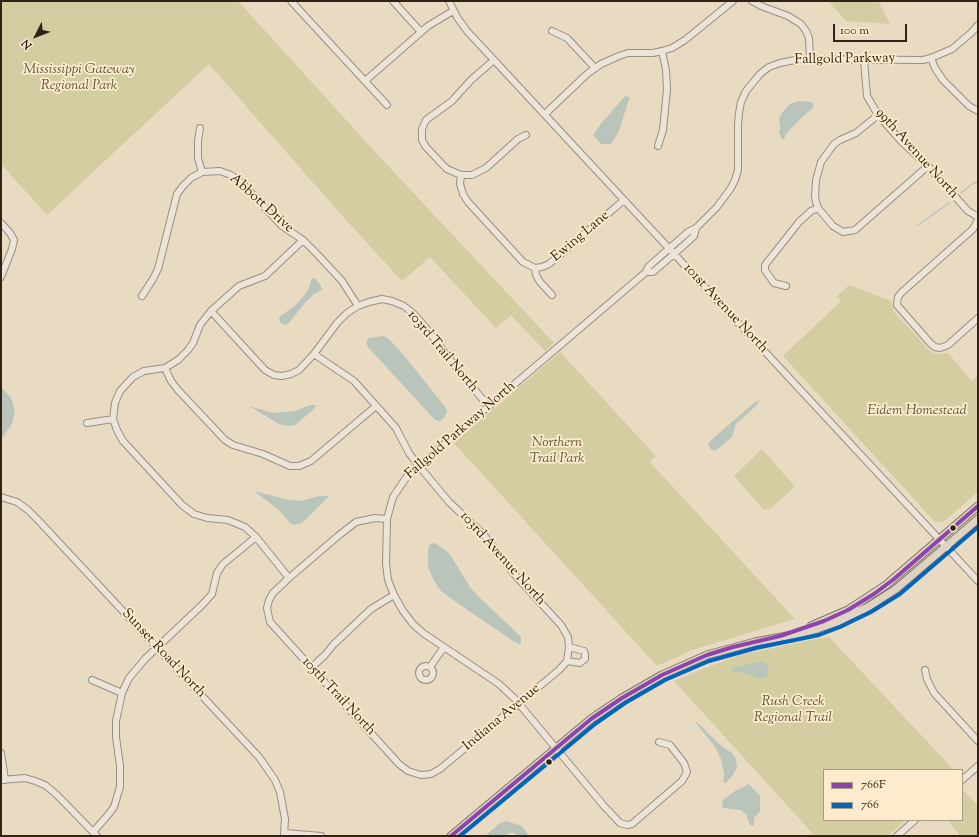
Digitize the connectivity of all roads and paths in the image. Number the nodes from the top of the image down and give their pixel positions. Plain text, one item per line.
1 (291, 1) edge
2 (393, 1) edge
3 (449, 1) edge
4 (733, 1) edge
5 (752, 1) edge
6 (453, 11) junction
7 (978, 25) edge
8 (552, 31) dead end
9 (421, 32) junction
10 (662, 51) junction
11 (931, 58) junction
12 (494, 60) junction
13 (810, 60) junction
14 (864, 60) junction
15 (595, 68) junction
16 (365, 81) junction
17 (387, 104) dead end
18 (978, 111) edge
19 (545, 114) junction
20 (878, 115) junction
21 (200, 128) dead end
22 (526, 135) dead end
23 (658, 146) dead end
24 (928, 166) junction
25 (202, 172) junction
26 (461, 175) junction
27 (624, 200) junction
28 (818, 208) junction
29 (978, 217) edge
30 (978, 220) edge
31 (1, 223) edge
32 (696, 228) junction
33 (303, 240) junction
34 (669, 249) junction
35 (674, 254) junction
36 (535, 268) junction
37 (646, 272) junction
38 (1, 277) edge
39 (786, 286) dead end
40 (552, 295) dead end
41 (142, 296) dead end
42 (358, 306) junction
43 (211, 311) junction
44 (978, 318) edge
45 (314, 354) junction
46 (165, 368) junction
47 (376, 406) junction
48 (489, 407) junction
49 (114, 419) junction
50 (87, 423) dead end
51 (419, 466) junction
52 (1, 497) edge
53 (978, 506) edge
54 (387, 519) junction
55 (978, 519) edge
56 (256, 537) junction
57 (940, 539) junction
58 (946, 546) junction
59 (289, 578) junction
60 (978, 581) edge
61 (394, 595) junction
62 (780, 636) junction
63 (157, 647) junction
64 (444, 647) junction
65 (569, 647) junction
66 (567, 661) junction
67 (311, 668) junction
68 (430, 668) dead end
69 (925, 670) dead end
70 (92, 680) dead end
71 (122, 693) junction
72 (518, 704) junction
73 (978, 740) edge
74 (660, 742) dead end
75 (556, 749) junction
76 (1, 753) edge
77 (978, 766) edge
78 (421, 775) joint
79 (963, 779) edge
80 (3, 780) edge
81 (914, 821) edge
82 (95, 834) edge
83 (285, 835) edge
84 (901, 835) edge
85 (322, 836) edge
86 (451, 836) edge

1 - 16 street
2 - 9 street
3 - 6 street, 101st Avenue North
4 - 10 street
5 - 13 street
6 - 9 street
6 - 12 street, 101st Avenue North
7 - 11 street, Fallgold Parkway
8 - 15 street
9 - 16 street
10 - 15 street
10 - 23 street
11 - 14 street, Fallgold Parkway
11 - 18 street
12 - 19 street, 101st Avenue North
12 - 26 street
13 - 14 street, Fallgold Parkway
13 - 32 street, Fallgold Parkway
14 - 20 street, 99th Avenue North
15 - 19 street
16 - 17 street
19 - 27 street, 101st Avenue North
20 - 24 street, 99th Avenue North
20 - 28 street
21 - 25 street
22 - 26 street
24 - 28 street
24 - 29 street, 99th Avenue North
25 - 33 street, Abbott Drive
25 - 41 street
26 - 36 street
27 - 34 street, 101st Avenue North
27 - 36 street, Ewing Lane
28 - 39 street
30 - 44 street
31 - 38 street
32 - 34 street, Fallgold Parkway North
32 - 35 street, Fallgold Parkway North
33 - 42 street, Abbott Drive
33 - 43 street
34 - 35 street, 101st Avenue North
34 - 37 street, Fallgold Parkway North
35 - 37 street, Fallgold Parkway North
35 - 57 street, 101st Avenue North
36 - 40 street
37 - 48 street, Fallgold Parkway North
42 - 45 street, 103rd Trail North
42 - 48 street, 103rd Trail North
43 - 45 street, 103rd Trail North
43 - 46 street
45 - 47 street, 103rd Avenue North
46 - 47 street
46 - 49 street
47 - 51 street, 103rd Avenue North
48 - 51 street, Fallgold Parkway North
49 - 50 street
49 - 56 street
51 - 54 street, Fallgold Parkway North
51 - 65 street, 103rd Avenue North
52 - 63 street, Sunset Road North
53 - 57 main road
54 - 59 street
54 - 61 street, Fallgold Parkway North
55 - 58 main road
56 - 59 street
56 - 63 street
57 - 58 street, 101st Avenue North
57 - 62 main road
58 - 60 street, 101st Avenue North
58 - 62 main road
59 - 67 street, 105th Trail North
61 - 64 street, Fallgold Parkway North
61 - 67 street
62 - 75 main road
63 - 71 street
63 - 83 street, Sunset Road North
64 - 68 street
64 - 72 street, Fallgold Parkway North
65 - 66 street
65 - 66 street
66 - 72 street, Indiana Avenue
67 - 78 street, 105th Trail North
69 - 73 street
70 - 71 street
71 - 82 street
72 - 75 street, Fallgold Parkway North
72 - 78 street, Indiana Avenue
74 - 75 street, Fallgold Parkway North
75 - 86 main road
76 - 80 street
77 - 79 street
80 - 82 street
81 - 84 street
83 - 85 street

